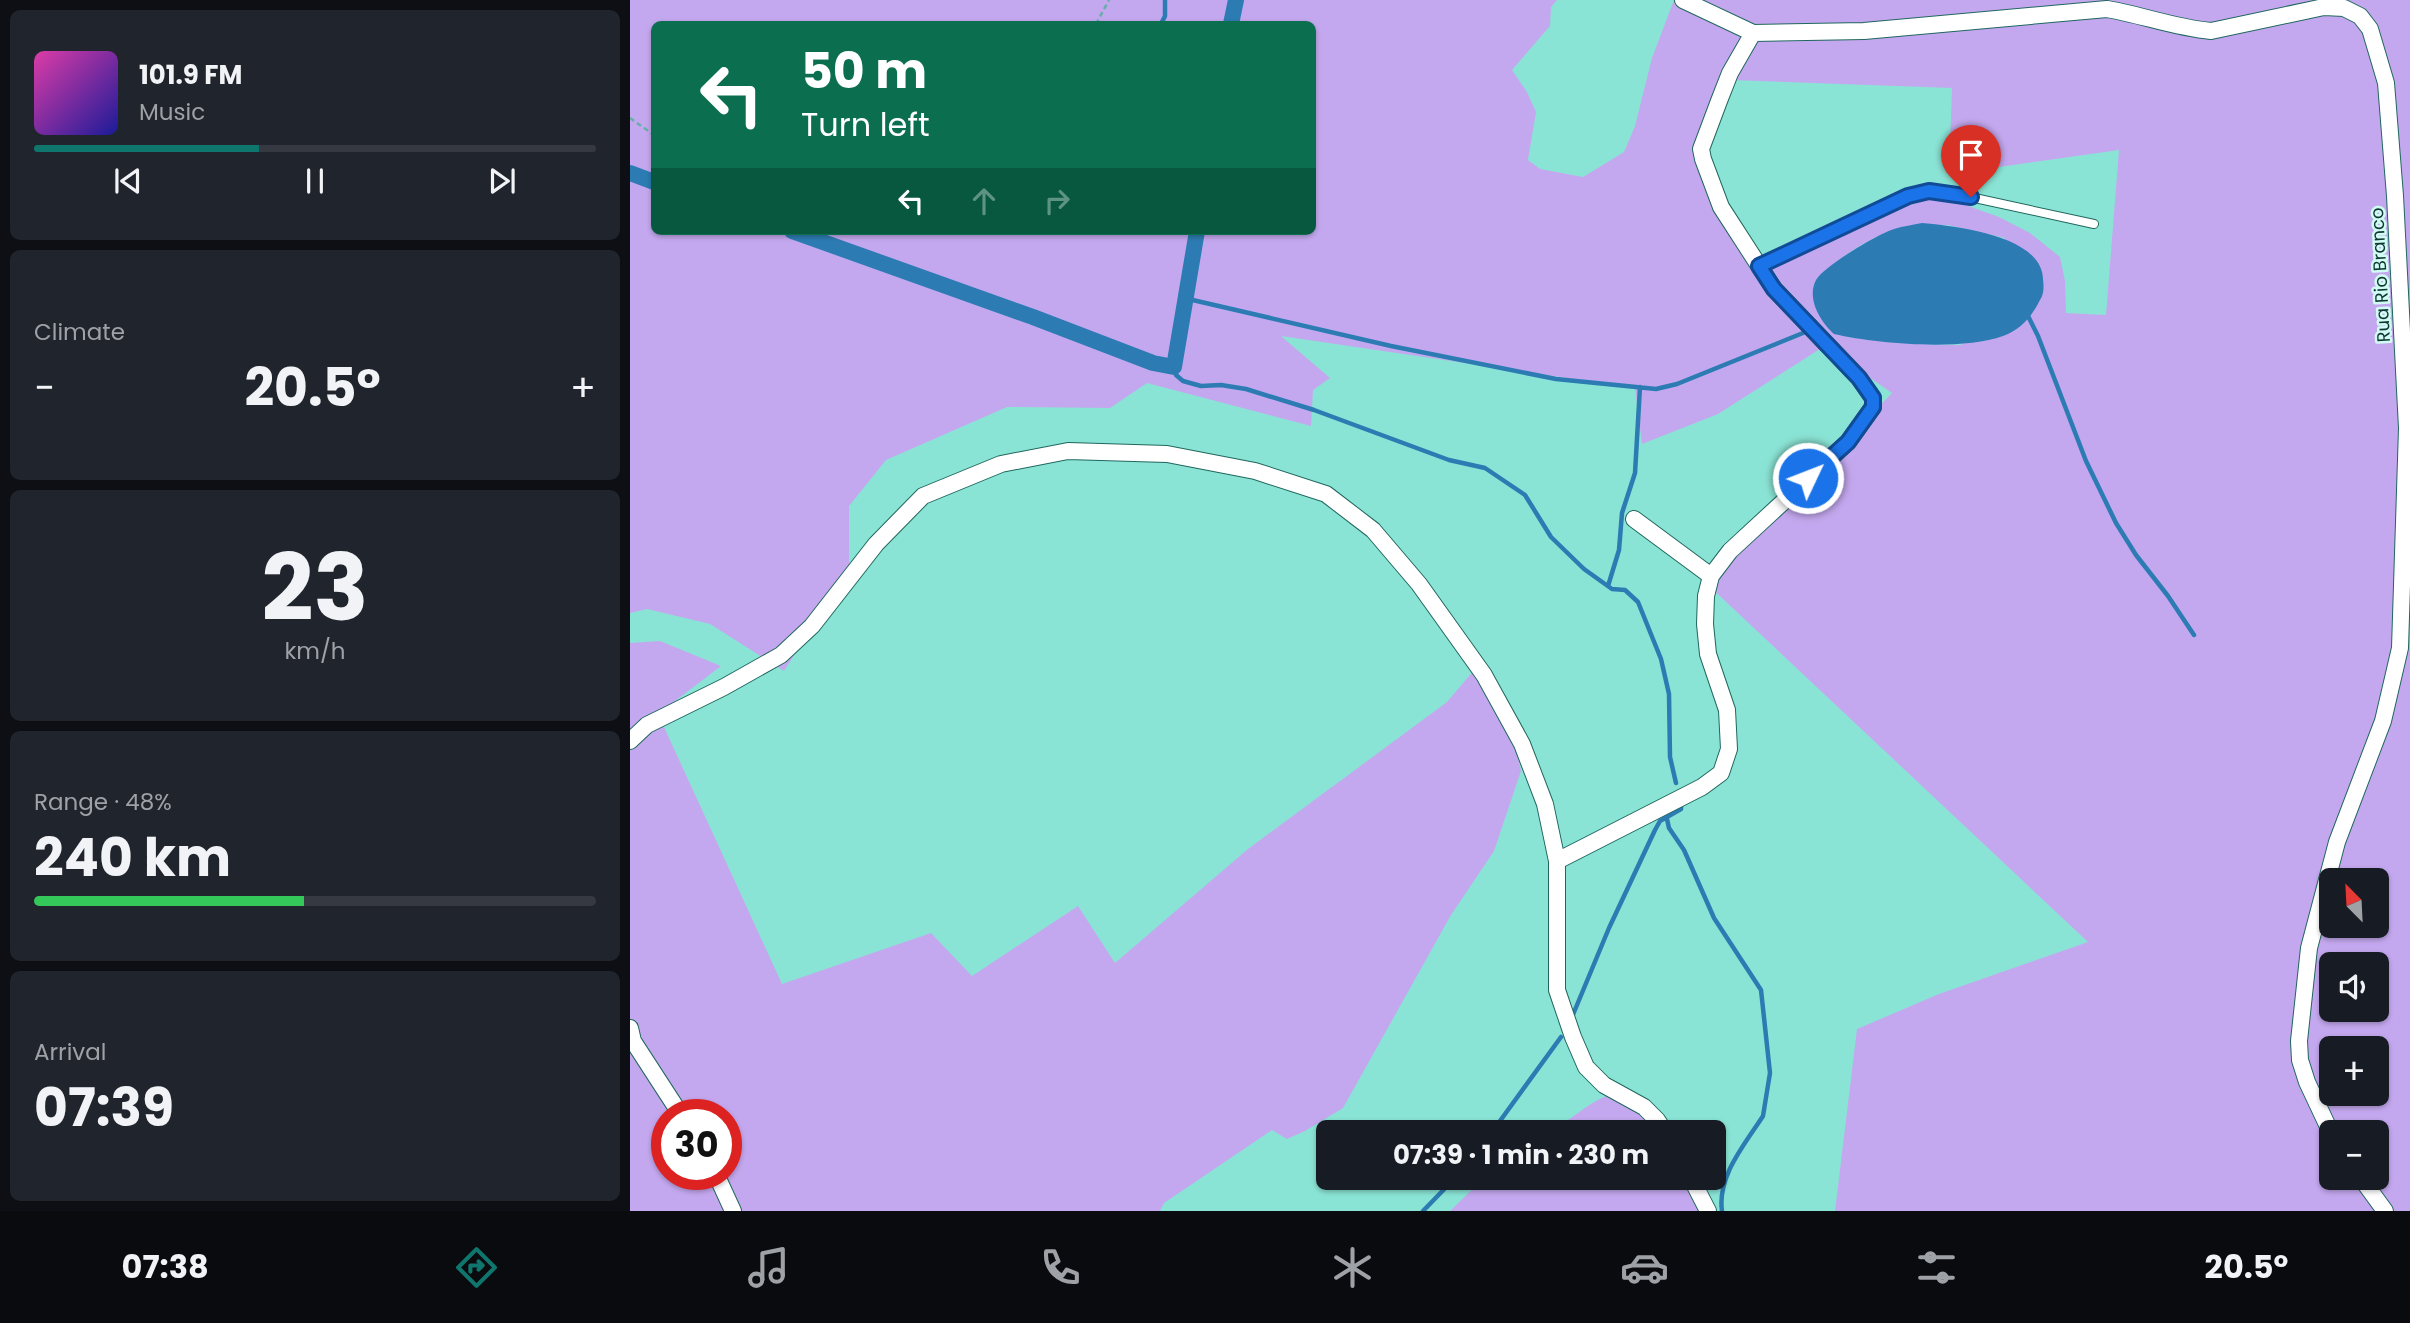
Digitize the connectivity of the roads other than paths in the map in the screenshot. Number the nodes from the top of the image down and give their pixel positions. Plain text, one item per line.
1 (1683, 0) edge
2 (1752, 33) junction
3 (2094, 224) dead end
4 (1759, 266) junction
5 (1634, 519) dead end
6 (1711, 576) junction
7 (630, 741) edge
8 (1557, 861) junction
9 (630, 1028) edge
10 (671, 1099) edge
11 (1657, 1120) edge
12 (2325, 1120) edge
13 (723, 1190) edge
14 (1697, 1190) edge
15 (2370, 1190) edge
16 (733, 1211) edge
17 (1707, 1211) edge
18 (2385, 1211) edge

1 - 2 street
2 - 4 street
2 - 12 street, Rua Rio Branco
3 - 4 lane
4 - 6 street
5 - 6 street
6 - 8 street
7 - 8 street
8 - 11 street
9 - 10 street
13 - 16 street
14 - 17 street
15 - 18 street

